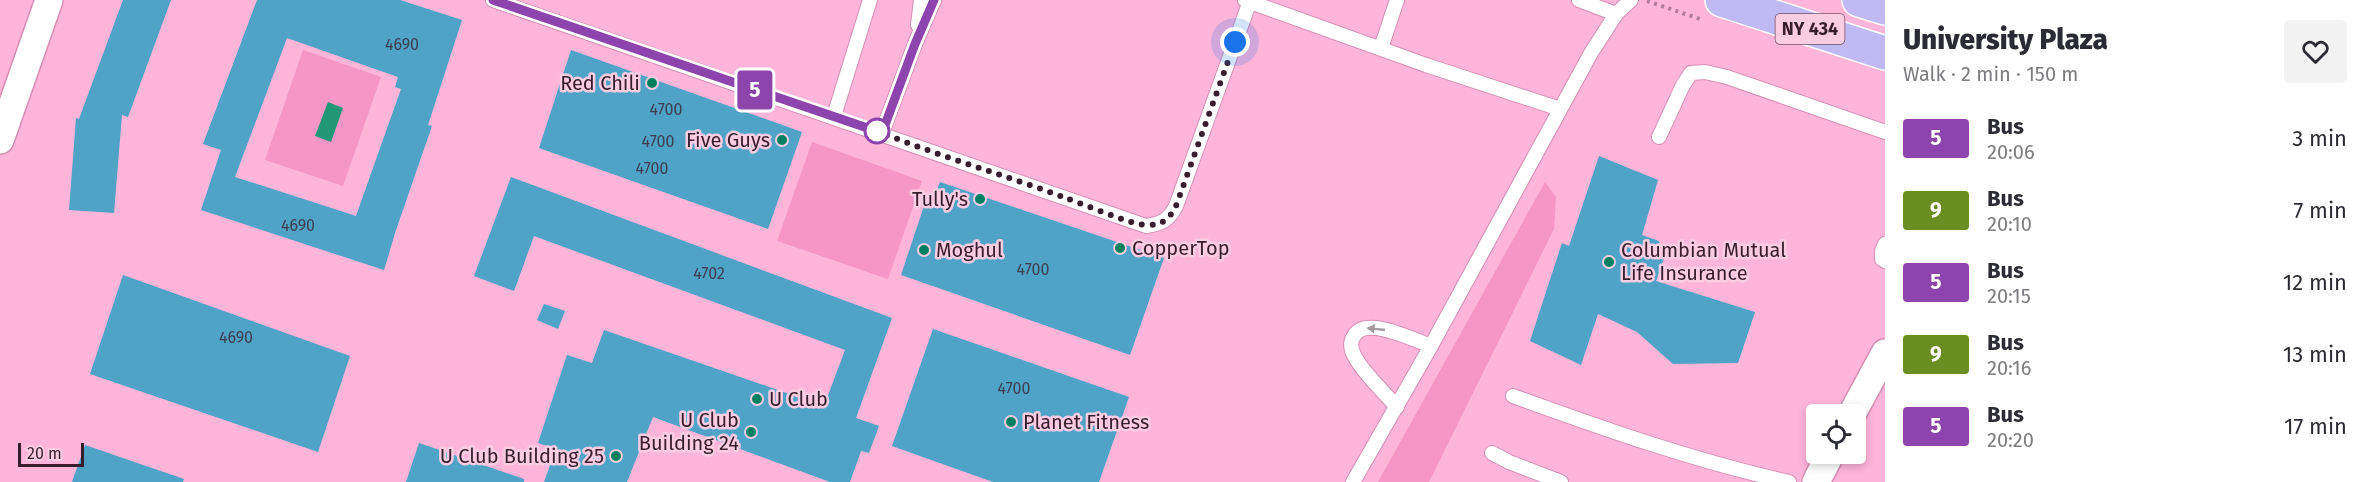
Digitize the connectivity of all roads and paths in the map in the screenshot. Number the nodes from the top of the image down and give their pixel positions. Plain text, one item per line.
1 (49, 0) edge
2 (493, 0) edge
3 (870, 0) edge
4 (921, 0) edge
5 (934, 0) edge
6 (1397, 0) edge
7 (1579, 0) edge
8 (1631, 0) edge
9 (1722, 0) edge
10 (1860, 0) edge
11 (1248, 1) edge
12 (1885, 8) edge
13 (1616, 14) junction
14 (915, 44) junction
15 (1381, 48) junction
16 (1885, 53) edge
17 (1560, 109) junction
18 (834, 116) junction
19 (1885, 132) edge
20 (882, 133) junction
21 (1659, 137) dead end
22 (0, 140) edge
23 (1885, 244) edge
24 (1885, 261) edge
25 (1431, 346) junction
26 (1885, 353) edge
27 (1513, 396) dead end
28 (1857, 404) edge
29 (1397, 407) junction
30 (1492, 453) dead end
31 (1825, 464) edge
32 (1353, 482) edge
33 (1561, 482) edge
34 (1789, 482) edge
35 (1816, 482) edge

1 - 22 street
2 - 18 lane
3 - 18 lane
4 - 14 lane
5 - 14 lane
6 - 15 lane
7 - 13 lane
8 - 13 lane
9 - 16 main road, NY 434
10 - 12 main road, NY 434
11 - 15 lane
11 - 20 lane
13 - 17 lane
14 - 20 lane
15 - 17 lane
17 - 25 lane
18 - 20 lane
19 - 21 lane
23 - 24 lane
25 - 29 lane
25 -> 29 lane
26 - 28 street
27 - 34 lane
29 - 32 lane
30 - 33 lane
31 - 35 street

